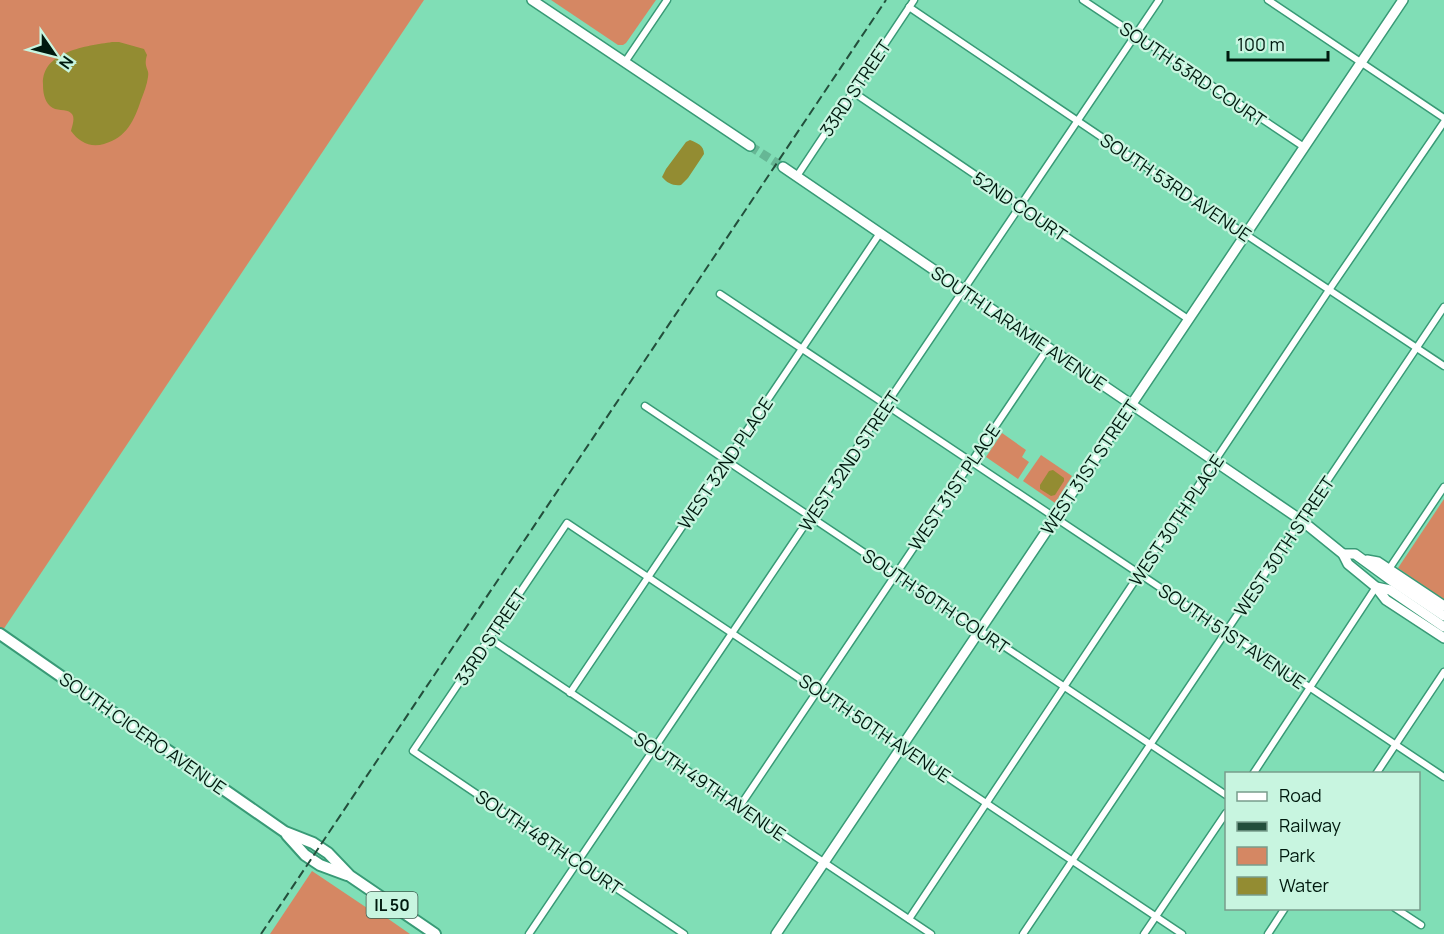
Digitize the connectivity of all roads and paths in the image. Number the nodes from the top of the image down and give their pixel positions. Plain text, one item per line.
1 (532, 0) edge
2 (667, 0) edge
3 (914, 0) edge
4 (1083, 0) edge
5 (1159, 0) edge
6 (1268, 0) edge
7 (1403, 0) edge
8 (909, 7) junction
9 (1135, 35) junction
10 (626, 62) junction
11 (1361, 62) junction
12 (853, 92) junction
13 (1444, 120) edge
14 (1077, 121) junction
15 (750, 146) tunnel mouth
16 (1304, 147) junction
17 (783, 167) tunnel mouth
18 (797, 176) junction
19 (1020, 206) junction
20 (880, 233) junction
21 (1245, 234) junction
22 (963, 290) junction
23 (1329, 290) junction
24 (720, 294) dead end
25 (1444, 307) edge
26 (1188, 319) junction
27 (802, 348) junction
28 (1048, 348) junction
29 (1416, 348) junction
30 (1444, 366) edge
31 (1131, 404) junction
32 (886, 405) junction
33 (645, 406) dead end
34 (726, 461) junction
35 (971, 461) junction
36 (1215, 462) junction
37 (1444, 487) edge
38 (811, 517) junction
39 (1055, 518) junction
40 (1301, 520) junction
41 (567, 523) joint
42 (1343, 554) junction
43 (1364, 560) junction
44 (1389, 569) junction
45 (896, 574) junction
46 (1140, 574) junction
47 (648, 577) junction
48 (1376, 586) junction
49 (1444, 606) edge
50 (1444, 616) edge
51 (1444, 627) edge
52 (980, 630) junction
53 (1226, 632) junction
54 (733, 633) junction
55 (0, 634) edge
56 (489, 638) junction
57 (1444, 638) edge
58 (1444, 672) edge
59 (1065, 687) junction
60 (1310, 688) junction
61 (817, 690) junction
62 (570, 693) junction
63 (1150, 745) junction
64 (1396, 745) junction
65 (902, 747) junction
66 (654, 749) junction
67 (413, 751) joint
68 (1254, 772) edge
69 (1377, 772) edge
70 (1444, 777) edge
71 (1225, 794) edge
72 (987, 803) junction
73 (740, 806) junction
74 (1225, 816) edge
75 (1072, 860) junction
76 (579, 862) junction
77 (824, 862) junction
78 (1285, 910) edge
79 (1397, 910) edge
80 (1156, 916) junction
81 (909, 920) junction
82 (1421, 925) dead end
83 (435, 934) edge
84 (527, 934) edge
85 (684, 934) edge
86 (776, 934) edge
87 (931, 934) edge
88 (1023, 934) edge
89 (1144, 934) edge
90 (1182, 934) edge
91 (1268, 934) edge

1 - 10 main road
2 - 10 street
3 - 8 street, 33RD STREET
4 - 9 street, SOUTH 53RD COURT
5 - 9 street, WEST 32ND STREET
6 - 11 street
7 - 11 main road, WEST 31ST STREET
8 - 12 street, 33RD STREET
8 - 14 street, SOUTH 53RD AVENUE
9 - 14 street, WEST 32ND STREET
9 - 16 street, SOUTH 53RD COURT
10 - 15 main road
11 - 13 street
11 - 16 main road, WEST 31ST STREET
12 - 18 street, 33RD STREET
12 - 19 street, 52ND COURT
13 - 23 street, WEST 30TH PLACE
14 - 19 street, WEST 32ND STREET
14 - 21 street, SOUTH 53RD AVENUE
16 - 21 main road, WEST 31ST STREET
17 - 18 main road, SOUTH LARAMIE AVENUE
18 - 20 main road, SOUTH LARAMIE AVENUE
19 - 22 street, WEST 32ND STREET
19 - 26 street, 52ND COURT
20 - 22 main road, SOUTH LARAMIE AVENUE
20 - 27 street, WEST 32ND PLACE
21 - 23 street, SOUTH 53RD AVENUE
21 - 26 main road, WEST 31ST STREET
22 - 28 main road, SOUTH LARAMIE AVENUE
22 - 32 street, WEST 32ND STREET
23 - 29 street, SOUTH 53RD AVENUE
23 - 36 street, WEST 30TH PLACE
24 - 27 street, SOUTH 51ST AVENUE
25 - 29 street, WEST 30TH STREET
26 - 31 main road, WEST 31ST STREET
27 - 32 street, SOUTH 51ST AVENUE
27 - 34 street, WEST 32ND PLACE
28 - 31 main road, SOUTH LARAMIE AVENUE
28 - 35 street, WEST 31ST PLACE
29 - 30 street, SOUTH 53RD AVENUE
29 - 40 street, WEST 30TH STREET
31 - 36 main road, SOUTH LARAMIE AVENUE
31 - 39 main road, WEST 31ST STREET
32 - 35 street, SOUTH 51ST AVENUE
32 - 38 street, WEST 32ND STREET
33 - 34 street, SOUTH 50TH COURT
34 - 38 street, SOUTH 50TH COURT
34 - 47 street, WEST 32ND PLACE
35 - 39 street, SOUTH 51ST AVENUE
35 - 45 street, WEST 31ST PLACE
36 - 40 main road, SOUTH LARAMIE AVENUE
36 - 46 street, WEST 30TH PLACE
37 - 44 street
38 - 45 street, SOUTH 50TH COURT
38 - 54 street, WEST 32ND STREET
39 - 46 street, SOUTH 51ST AVENUE
39 - 52 main road, WEST 31ST STREET
40 - 42 main road, SOUTH LARAMIE AVENUE
40 - 53 street, WEST 30TH STREET
41 - 47 street, SOUTH 50TH AVENUE
41 - 56 street, 33RD STREET
42 - 43 main road, SOUTH LARAMIE AVENUE
42 - 48 main road, SOUTH LARAMIE AVENUE
43 - 44 main road
43 - 50 main road, SOUTH LARAMIE AVENUE
44 - 49 main road
45 - 52 street, SOUTH 50TH COURT
45 - 61 street, WEST 31ST PLACE
46 - 53 street, SOUTH 51ST AVENUE
46 - 59 street, WEST 30TH PLACE
47 - 54 street, SOUTH 50TH AVENUE
47 - 62 street, WEST 32ND PLACE
48 - 51 main road, SOUTH LARAMIE AVENUE
48 - 57 main road
48 - 60 street
52 - 59 street, SOUTH 50TH COURT
52 - 65 main road, WEST 31ST STREET
53 - 60 street, SOUTH 51ST AVENUE
53 - 63 street, WEST 30TH STREET
54 - 61 street, SOUTH 50TH AVENUE
54 - 66 street, WEST 32ND STREET
55 - 83 main road, SOUTH CICERO AVENUE / IL 50
56 - 62 street, SOUTH 49TH AVENUE
56 - 67 street, 33RD STREET
58 - 64 street
59 - 63 street, SOUTH 50TH COURT
59 - 72 street, WEST 30TH PLACE
60 - 64 street, SOUTH 51ST AVENUE
60 - 68 street
61 - 65 street, SOUTH 50TH AVENUE
61 - 73 street, WEST 31ST PLACE
62 - 66 street, SOUTH 49TH AVENUE
63 - 71 street, SOUTH 50TH COURT
63 - 75 street, WEST 30TH STREET
64 - 69 street
64 - 70 street, SOUTH 51ST AVENUE
65 - 72 street, SOUTH 50TH AVENUE
65 - 77 main road, WEST 31ST STREET
66 - 73 street, SOUTH 49TH AVENUE
66 - 76 street, WEST 32ND STREET
67 - 76 street, SOUTH 48TH COURT
72 - 75 street, SOUTH 50TH AVENUE
72 - 81 street, WEST 30TH PLACE
73 - 77 street, SOUTH 49TH AVENUE
74 - 80 street
75 - 80 street, SOUTH 50TH AVENUE
75 - 88 street, WEST 30TH STREET
76 - 84 street, WEST 32ND STREET
76 - 85 street, SOUTH 48TH COURT
77 - 81 street, SOUTH 49TH AVENUE
77 - 86 main road, WEST 31ST STREET
78 - 91 street
79 - 82 street
80 - 89 street
80 - 90 street, SOUTH 50TH AVENUE
81 - 87 street, SOUTH 49TH AVENUE

